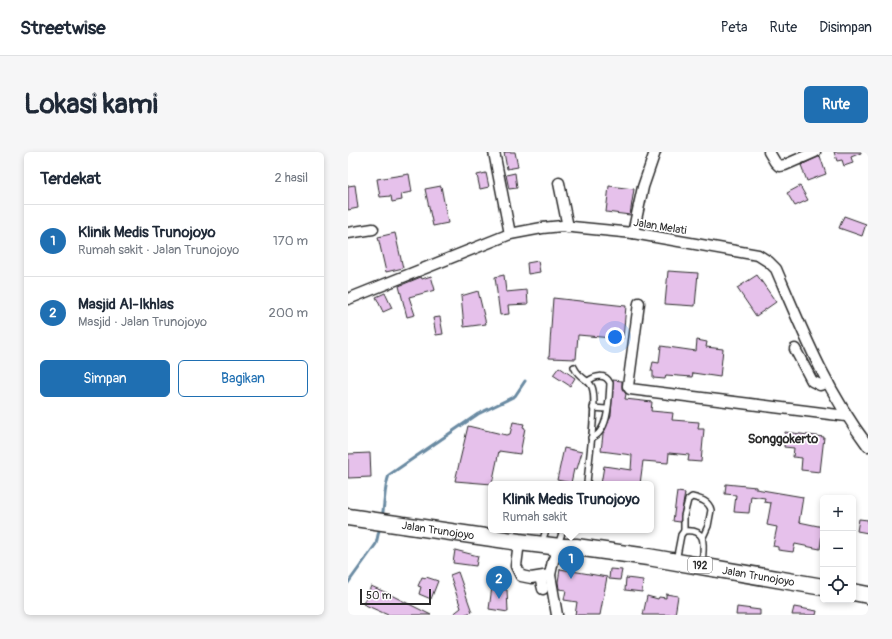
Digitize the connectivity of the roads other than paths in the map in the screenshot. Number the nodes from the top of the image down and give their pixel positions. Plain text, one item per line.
1 (494, 152) edge
2 (655, 152) edge
3 (768, 152) edge
4 (814, 152) edge
5 (559, 183) dead end
6 (565, 226) junction
7 (373, 229) dead end
8 (348, 233) edge
9 (634, 233) junction
10 (510, 234) junction
11 (348, 299) edge
12 (639, 303) dead end
13 (795, 349) dead end
14 (574, 367) dead end
15 (588, 381) junction
16 (828, 383) junction
17 (593, 408) junction
18 (606, 409) junction
19 (846, 416) junction
20 (591, 438) junction
21 (868, 446) edge
22 (587, 481) edge
23 (348, 506) edge
24 (348, 517) edge
25 (380, 517) junction
26 (488, 528) edge
27 (684, 531) junction
28 (545, 533) edge
29 (702, 537) junction
30 (561, 539) edge
31 (519, 542) junction
32 (676, 561) junction
33 (702, 566) junction
34 (545, 576) junction
35 (820, 586) edge
36 (543, 589) dead end
37 (856, 593) edge
38 (868, 595) edge
39 (557, 615) edge

1 - 10 street
2 - 9 street
3 - 4 street
5 - 6 street
6 - 9 street, Jalan Melati
6 - 10 street, Jalan Melati
7 - 8 street
9 - 16 street, Jalan Melati
10 - 11 street, Jalan Melati
12 - 19 street
13 - 16 street
14 - 15 lane
15 - 17 lane
15 - 18 lane
16 - 19 street, Jalan Melati
17 - 18 lane
17 - 20 lane
18 - 20 lane
19 - 21 street, Jalan Melati
20 - 22 lane
23 - 25 main road, Jalan Trunojoyo / 192
24 - 25 main road, Jalan Trunojoyo / 192
25 - 26 main road, Jalan Trunojoyo / 192
25 - 31 main road, Jalan Trunojoyo / 192
27 - 29 lane
27 - 29 lane
27 - 32 lane
28 - 30 main road, Jalan Trunojoyo / 192
29 - 33 lane
30 - 31 main road, Jalan Trunojoyo / 192
30 - 32 main road, Jalan Trunojoyo / 192
30 - 34 street
31 - 34 street
32 - 33 main road, Jalan Trunojoyo / 192
33 - 35 main road, Jalan Trunojoyo / 192
34 - 36 street
34 - 39 street
37 - 38 main road

